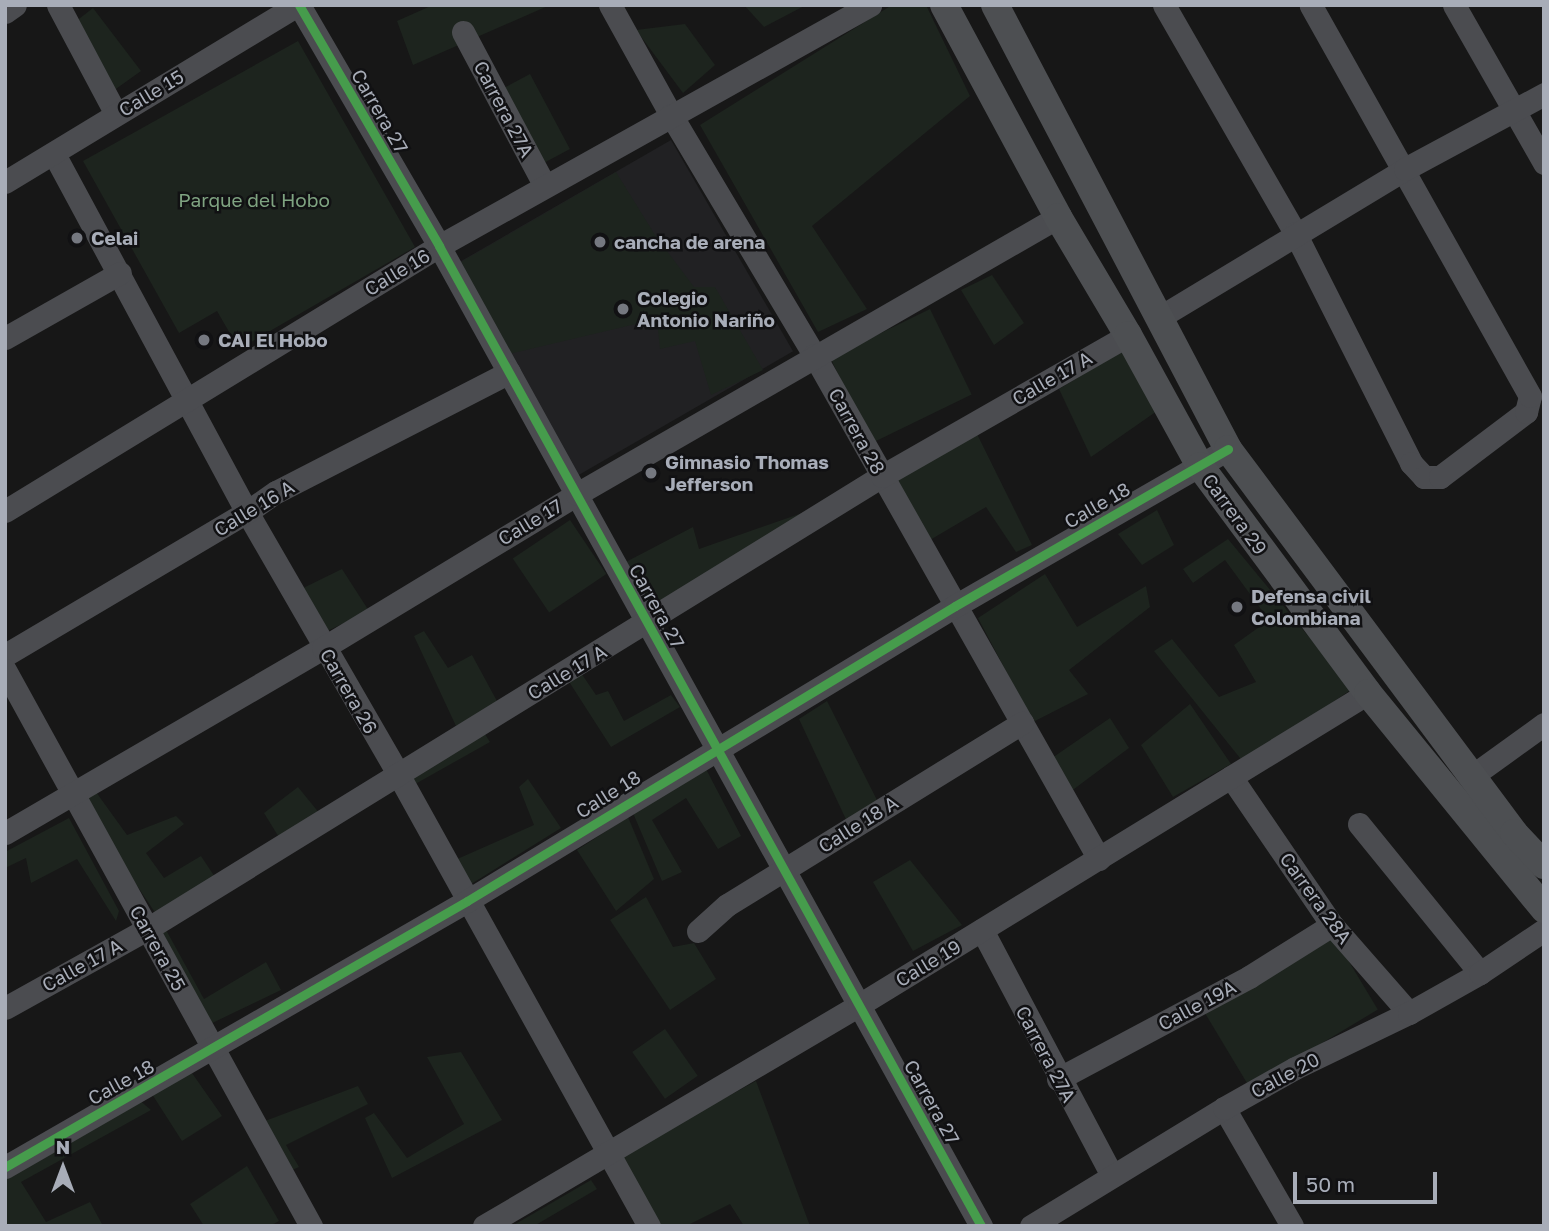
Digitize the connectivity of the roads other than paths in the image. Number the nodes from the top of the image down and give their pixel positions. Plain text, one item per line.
1 (15, 5) edge
2 (58, 5) edge
3 (298, 5) edge
4 (610, 5) edge
5 (870, 5) edge
6 (944, 5) edge
7 (995, 5) edge
8 (1164, 5) edge
9 (1311, 5) edge
10 (1454, 5) edge
11 (5, 12) edge
12 (463, 32) dead end
13 (1544, 94) edge
14 (1516, 111) junction
15 (116, 114) junction
16 (671, 115) junction
17 (54, 154) junction
18 (1544, 163) edge
19 (1405, 169) junction
20 (5, 182) edge
21 (545, 186) junction
22 (1058, 217) junction
23 (1295, 233) junction
24 (439, 246) junction
25 (120, 273) junction
26 (1160, 317) junction
27 (1128, 335) junction
28 (5, 338) edge
29 (814, 355) junction
30 (509, 372) junction
31 (188, 400) junction
32 (1228, 449) junction
33 (1200, 466) junction
34 (882, 476) junction
35 (577, 494) junction
36 (5, 511) edge
37 (247, 512) junction
38 (955, 606) junction
39 (647, 624) junction
40 (323, 648) junction
41 (5, 655) edge
42 (5, 670) edge
43 (1368, 693) junction
44 (1021, 723) junction
45 (1544, 724) edge
46 (716, 748) junction
47 (398, 774) junction
48 (1472, 776) junction
49 (1231, 777) junction
50 (73, 793) junction
51 (1359, 824) dead end
52 (5, 833) edge
53 (1099, 859) junction
54 (1544, 865) edge
55 (783, 871) junction
56 (467, 901) junction
57 (1544, 909) edge
58 (1332, 925) junction
59 (148, 929) junction
60 (982, 930) junction
61 (1544, 930) edge
62 (698, 931) dead end
63 (1480, 974) junction
64 (859, 1005) junction
65 (5, 1008) edge
66 (1409, 1013) junction
67 (213, 1050) junction
68 (1058, 1079) junction
69 (1224, 1108) junction
70 (607, 1151) junction
71 (5, 1167) edge
72 (1112, 1176) junction
73 (311, 1226) edge
74 (484, 1226) edge
75 (649, 1226) edge
76 (981, 1226) edge
77 (1031, 1226) edge
78 (1292, 1226) edge

1 - 11 street
2 - 15 street
3 - 15 street, Calle 15
3 - 24 street, Carrera 27
4 - 16 street, Carrera 28
5 - 16 street, Calle 16
6 - 22 main road, Carrera 29
7 - 26 main road, Carrera 29
8 - 23 street
9 - 19 street
10 - 14 street
12 - 21 street, Carrera 27A
13 - 14 street
14 - 18 street
14 - 19 street
15 - 17 street, Calle 15
16 - 21 street, Calle 16
16 - 29 street, Carrera 28
17 - 20 street, Calle 15
17 - 25 street, Carrera 26
19 - 23 street
19 - 23 street
21 - 24 street, Calle 16
22 - 27 main road, Carrera 29
22 - 29 street, Calle 17
23 - 26 street
24 - 30 street, Carrera 27
24 - 31 street, Calle 16
25 - 28 street
25 - 31 street, Carrera 26
26 - 32 main road, Carrera 29
27 - 33 main road, Carrera 29
27 - 34 street, Calle 17 A
29 - 34 street, Carrera 28
29 - 35 street, Calle 17
30 - 35 street, Carrera 27
30 - 37 street, Calle 16 A
31 - 36 street, Calle 16
31 - 37 street, Carrera 26
32 - 33 street, Calle 18
32 - 48 main road, Carrera 29
33 - 38 street, Calle 18
33 - 43 main road, Carrera 29
34 - 38 street, Carrera 28
34 - 39 street, Calle 17 A
35 - 39 street, Carrera 27
35 - 40 street, Calle 17
37 - 40 street, Carrera 26
37 - 41 street, Calle 16 A
38 - 44 street, Carrera 28
38 - 46 street, Calle 18
39 - 46 street, Carrera 27
39 - 47 street, Calle 17 A
40 - 47 street, Carrera 26
40 - 50 street, Calle 17
42 - 50 street, Carrera 25
43 - 49 street, Calle 19
43 - 57 main road, Carrera 29
44 - 53 street, Carrera 28
44 - 55 street, Calle 18 A
45 - 48 street
46 - 55 street, Carrera 27
46 - 56 street, Calle 18
47 - 56 street, Carrera 26
47 - 59 street, Calle 17 A
48 - 54 main road, Carrera 29
49 - 53 street, Calle 19
49 - 58 street, Carrera 28A
50 - 52 street, Calle 17
50 - 59 street, Carrera 25
51 - 63 street
53 - 60 street, Calle 19
55 - 62 street, Calle 18 A
55 - 64 street, Carrera 27
56 - 67 street, Calle 18
56 - 70 street, Carrera 26
58 - 66 street, Carrera 28A
58 - 68 street, Calle 19A
59 - 65 street, Calle 17 A
59 - 67 street, Carrera 25
60 - 64 street, Calle 19
60 - 68 street, Carrera 27A
61 - 63 street, Calle 20
63 - 66 street, Calle 20
64 - 70 street, Calle 19
64 - 76 street, Carrera 27
66 - 69 street, Calle 20
67 - 71 street, Calle 18
67 - 73 street, Carrera 25
68 - 72 street, Carrera 27A
69 - 72 street, Calle 20
69 - 78 street
70 - 74 street, Calle 19
70 - 75 street, Carrera 26
72 - 77 street, Calle 20

